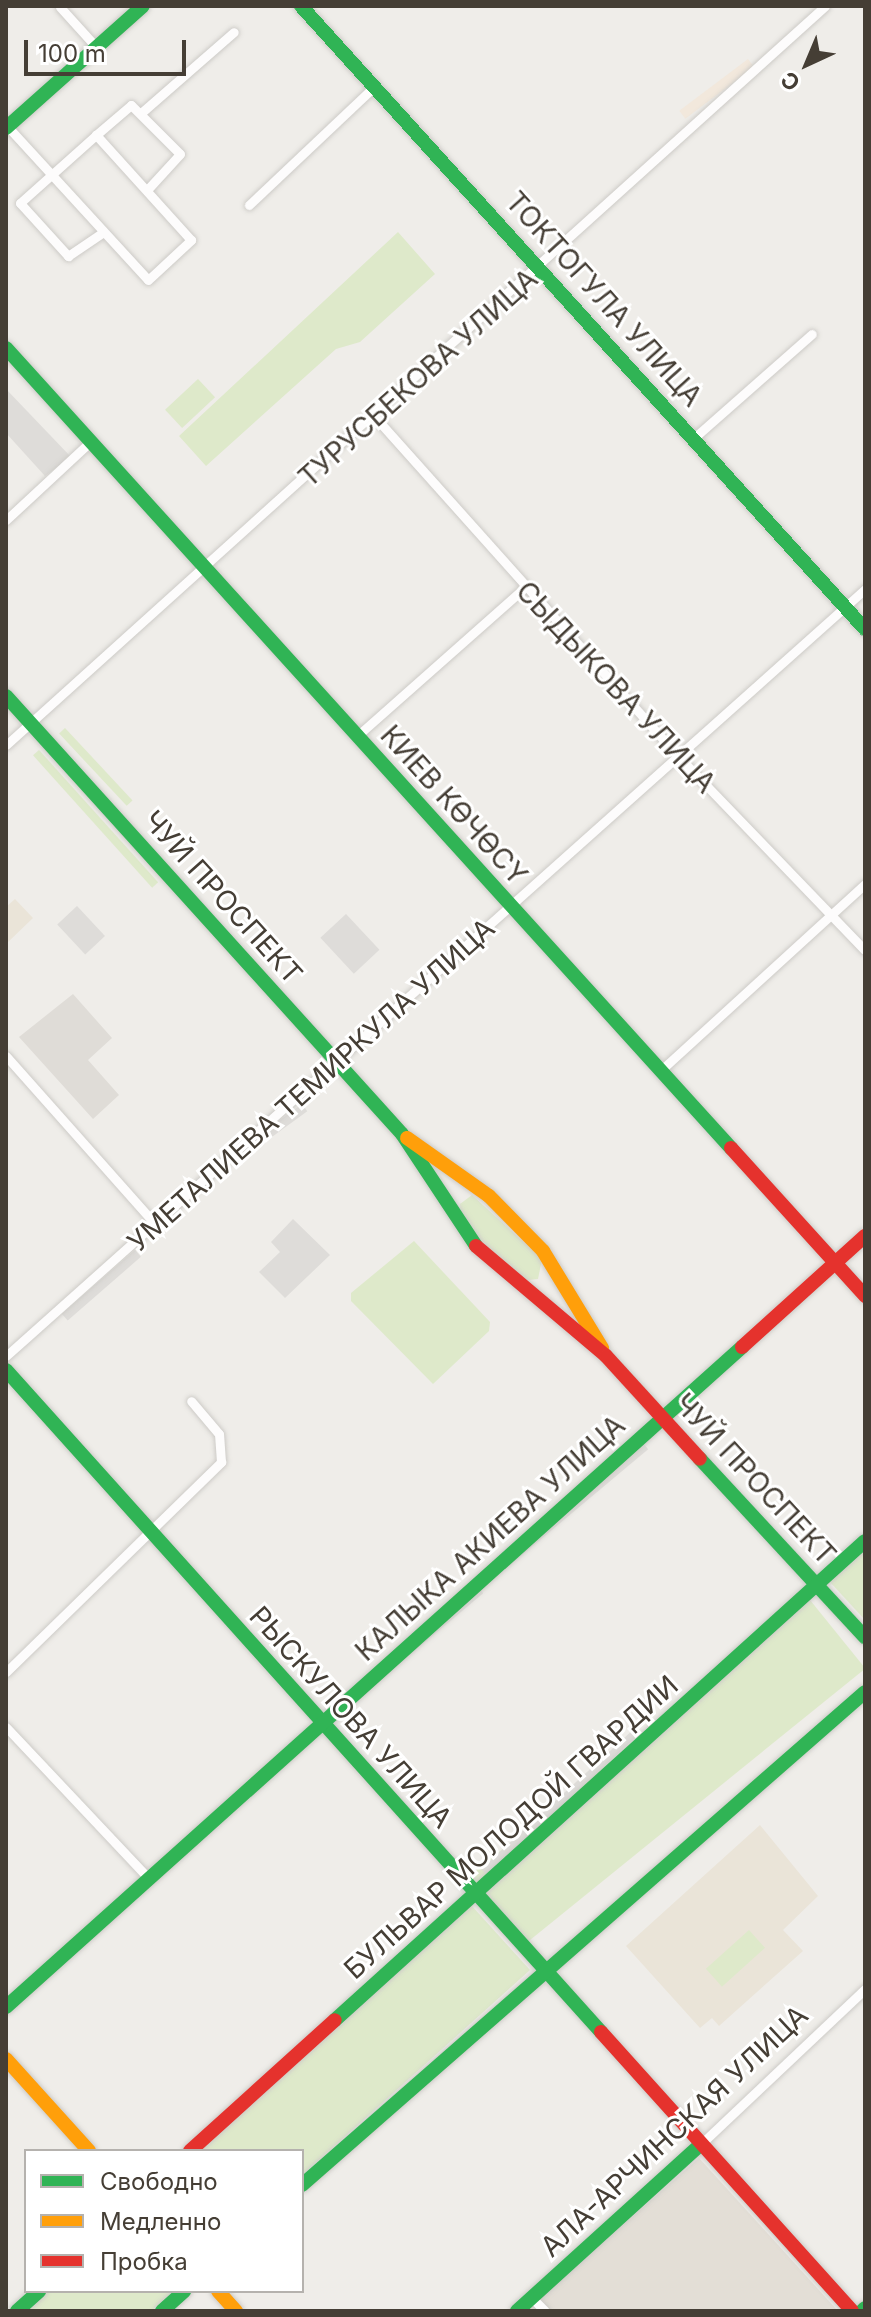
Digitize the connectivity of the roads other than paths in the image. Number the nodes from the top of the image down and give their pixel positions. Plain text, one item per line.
1 (143, 6) edge
2 (301, 6) edge
3 (825, 6) edge
4 (60, 7) edge
5 (234, 32) dead end
6 (97, 48) junction
7 (375, 86) junction
8 (141, 113) junction
9 (7, 128) edge
10 (96, 135) junction
11 (50, 175) junction
12 (147, 190) junction
13 (249, 205) dead end
14 (102, 233) junction
15 (542, 268) junction
16 (812, 334) dead end
17 (6, 348) edge
18 (375, 417) junction
19 (694, 438) junction
20 (90, 442) junction
21 (6, 520) edge
22 (206, 569) junction
23 (524, 588) junction
24 (865, 589) edge
25 (845, 607) junction
26 (865, 629) edge
27 (6, 696) edge
28 (31, 723) junction
29 (357, 736) junction
30 (6, 745) edge
31 (678, 756) junction
32 (865, 884) edge
33 (511, 907) junction
34 (831, 914) junction
35 (865, 950) edge
36 (6, 1056) edge
37 (337, 1062) junction
38 (660, 1071) junction
39 (402, 1134) junction
40 (155, 1224) junction
41 (865, 1236) edge
42 (835, 1263) junction
43 (865, 1296) edge
44 (6, 1356) edge
45 (606, 1356) junction
46 (6, 1370) edge
47 (191, 1401) dead end
48 (663, 1418) junction
49 (150, 1532) junction
50 (865, 1541) edge
51 (817, 1584) junction
52 (865, 1637) edge
53 (6, 1672) edge
54 (865, 1692) edge
55 (322, 1723) junction
56 (6, 1727) edge
57 (149, 1879) junction
58 (476, 1894) junction
59 (548, 1975) junction
60 (864, 1992) edge
61 (6, 2007) edge
62 (6, 2059) edge
63 (701, 2144) junction
64 (87, 2149) edge
65 (192, 2149) edge
66 (304, 2183) edge
67 (37, 2293) edge
68 (182, 2293) edge
69 (220, 2293) edge
70 (532, 2298) junction
71 (17, 2311) edge
72 (162, 2311) edge
73 (236, 2311) edge
74 (517, 2311) edge
75 (545, 2311) edge
76 (852, 2311) edge

1 - 6 main road
2 - 7 main road, ТОКТОГУЛА УЛИЦА
3 - 15 street, ТУРУСБЕКОВА УЛИЦА
4 - 6 street
5 - 8 street
6 - 9 main road
7 - 13 street
7 - 15 main road, ТОКТОГУЛА УЛИЦА
8 - 10 street
8 - 12 street
9 - 11 street
10 - 11 street
10 - 12 street
11 - 14 street
11 - 14 street
12 - 14 street
15 - 18 street, ТУРУСБЕКОВА УЛИЦА
15 - 19 main road, ТОКТОГУЛА УЛИЦА
16 - 19 street
17 - 20 main road, КИЕВ КӨЧӨСҮ
18 - 22 street, ТУРУСБЕКОВА УЛИЦА
18 - 23 street, СЫДЫКОВА УЛИЦА
19 - 25 main road, ТОКТОГУЛА УЛИЦА
20 - 21 street
20 - 22 main road, КИЕВ КӨЧӨСҮ
22 - 28 street, ТУРУСБЕКОВА УЛИЦА
22 - 29 main road, КИЕВ КӨЧӨСҮ
23 - 29 street
23 - 31 street, СЫДЫКОВА УЛИЦА
24 - 25 street, УМЕТАЛИЕВА ТЕМИРКУЛА УЛИЦА
25 - 26 main road, ТОКТОГУЛА УЛИЦА
25 - 31 street, УМЕТАЛИЕВА ТЕМИРКУЛА УЛИЦА
27 - 28 main road, ЧУЙ ПРОСПЕКТ
28 - 30 street, ТУРУСБЕКОВА УЛИЦА
28 - 37 main road, ЧУЙ ПРОСПЕКТ
29 - 33 main road, КИЕВ КӨЧӨСҮ
31 - 33 street, УМЕТАЛИЕВА ТЕМИРКУЛА УЛИЦА
31 - 34 street, СЫДЫКОВА УЛИЦА
32 - 34 street
33 - 37 street, УМЕТАЛИЕВА ТЕМИРКУЛА УЛИЦА
33 - 38 main road, КИЕВ КӨЧӨСҮ
34 - 35 street, СЫДЫКОВА УЛИЦА
34 - 38 street
36 - 40 street
37 - 39 main road, ЧУЙ ПРОСПЕКТ
37 - 40 street, УМЕТАЛИЕВА ТЕМИРКУЛА УЛИЦА
38 - 42 main road, КИЕВ КӨЧӨСҮ
39 - 45 main road, ЧУЙ ПРОСПЕКТ
39 - 45 main road, ЧУЙ ПРОСПЕКТ
40 - 44 street, УМЕТАЛИЕВА ТЕМИРКУЛА УЛИЦА
41 - 42 main road, КАЛЫКА АКИЕВА УЛИЦА
42 - 43 main road, КИЕВ КӨЧӨСҮ
42 - 48 main road, КАЛЫКА АКИЕВА УЛИЦА
45 - 48 main road, ЧУЙ ПРОСПЕКТ
46 - 49 main road, РЫСКУЛОВА УЛИЦА
47 - 49 street
48 - 51 main road, ЧУЙ ПРОСПЕКТ
48 - 55 main road, КАЛЫКА АКИЕВА УЛИЦА
49 - 53 street
49 - 55 main road, РЫСКУЛОВА УЛИЦА
50 - 51 main road, БУЛЬВАР МОЛОДОЙ ГВАРДИИ
51 - 52 main road, ЧУЙ ПРОСПЕКТ
51 - 58 main road, БУЛЬВАР МОЛОДОЙ ГВАРДИИ
54 - 59 main road
55 - 57 main road, КАЛЫКА АКИЕВА УЛИЦА
55 - 58 main road, РЫСКУЛОВА УЛИЦА
56 - 57 street
57 - 61 main road, КАЛЫКА АКИЕВА УЛИЦА
58 - 59 main road, РЫСКУЛОВА УЛИЦА
58 - 65 main road, БУЛЬВАР МОЛОДОЙ ГВАРДИИ
59 - 63 main road, РЫСКУЛОВА УЛИЦА
59 - 66 main road
60 - 63 street, АЛА-АРЧИНСКАЯ УЛИЦА
62 - 64 main road
63 - 70 main road, АЛА-АРЧИНСКАЯ УЛИЦА
63 - 76 main road, РЫСКУЛОВА УЛИЦА
67 - 71 main road
68 - 72 main road
69 - 73 main road
70 - 74 main road, АЛА-АРЧИНСКАЯ УЛИЦА
70 - 75 street

